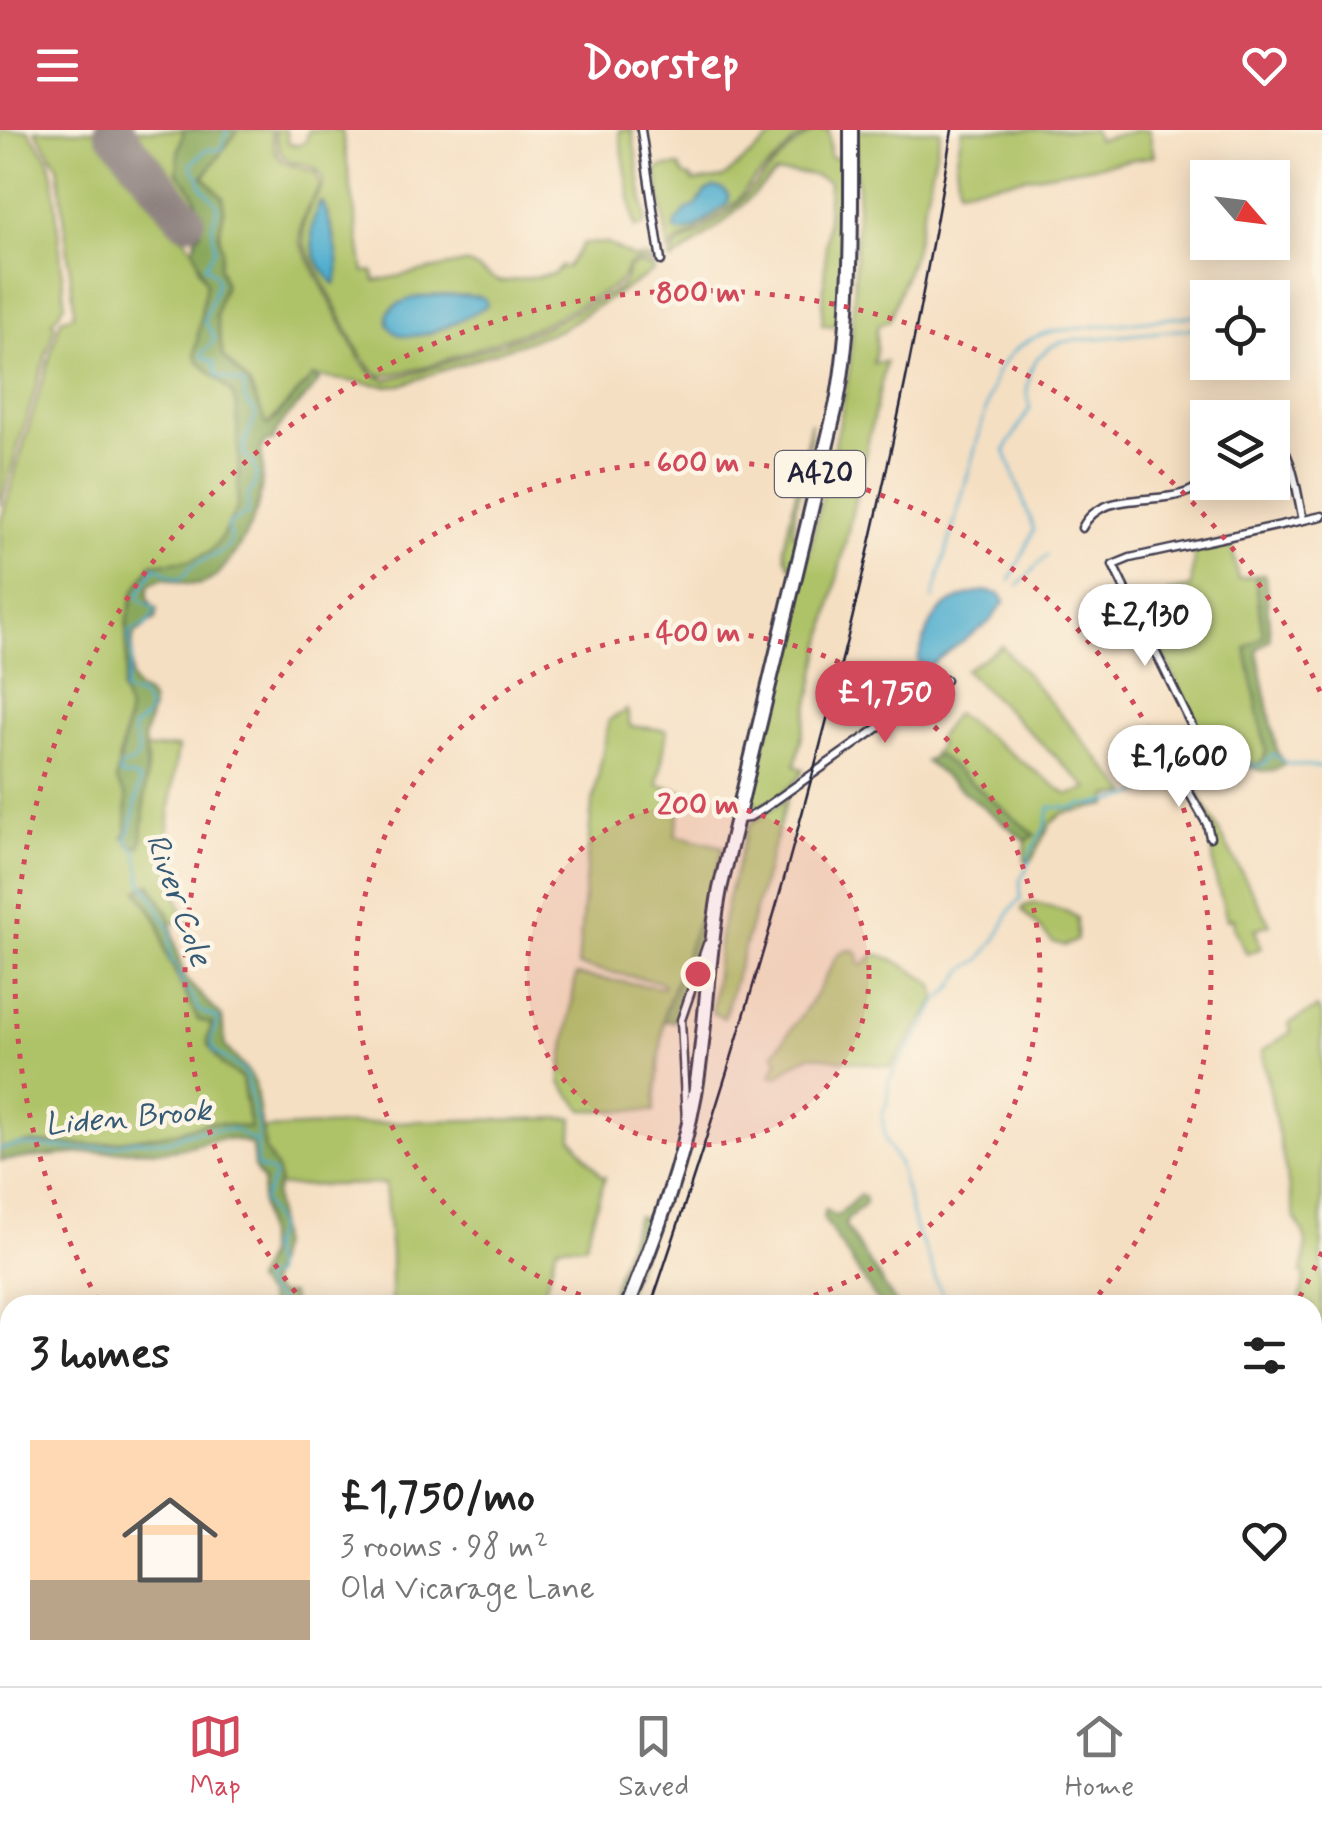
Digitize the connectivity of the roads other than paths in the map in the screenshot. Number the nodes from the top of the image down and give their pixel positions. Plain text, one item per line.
1 (641, 130) edge
2 (850, 130) edge
3 (662, 261) dead end
4 (1290, 462) edge
5 (1190, 489) edge
6 (1322, 516) edge
7 (1303, 520) junction
8 (1082, 528) dead end
9 (946, 680) dead end
10 (737, 819) junction
11 (1210, 837) dead end
12 (712, 936) junction
13 (687, 1128) junction
14 (632, 1295) edge

1 - 3 street
2 - 10 highway, A420
4 - 7 street
5 - 8 street
6 - 7 street
7 - 11 street
9 - 10 street
10 - 12 highway, A420
12 - 13 highway, A420
12 - 13 street
13 - 14 highway, A420

